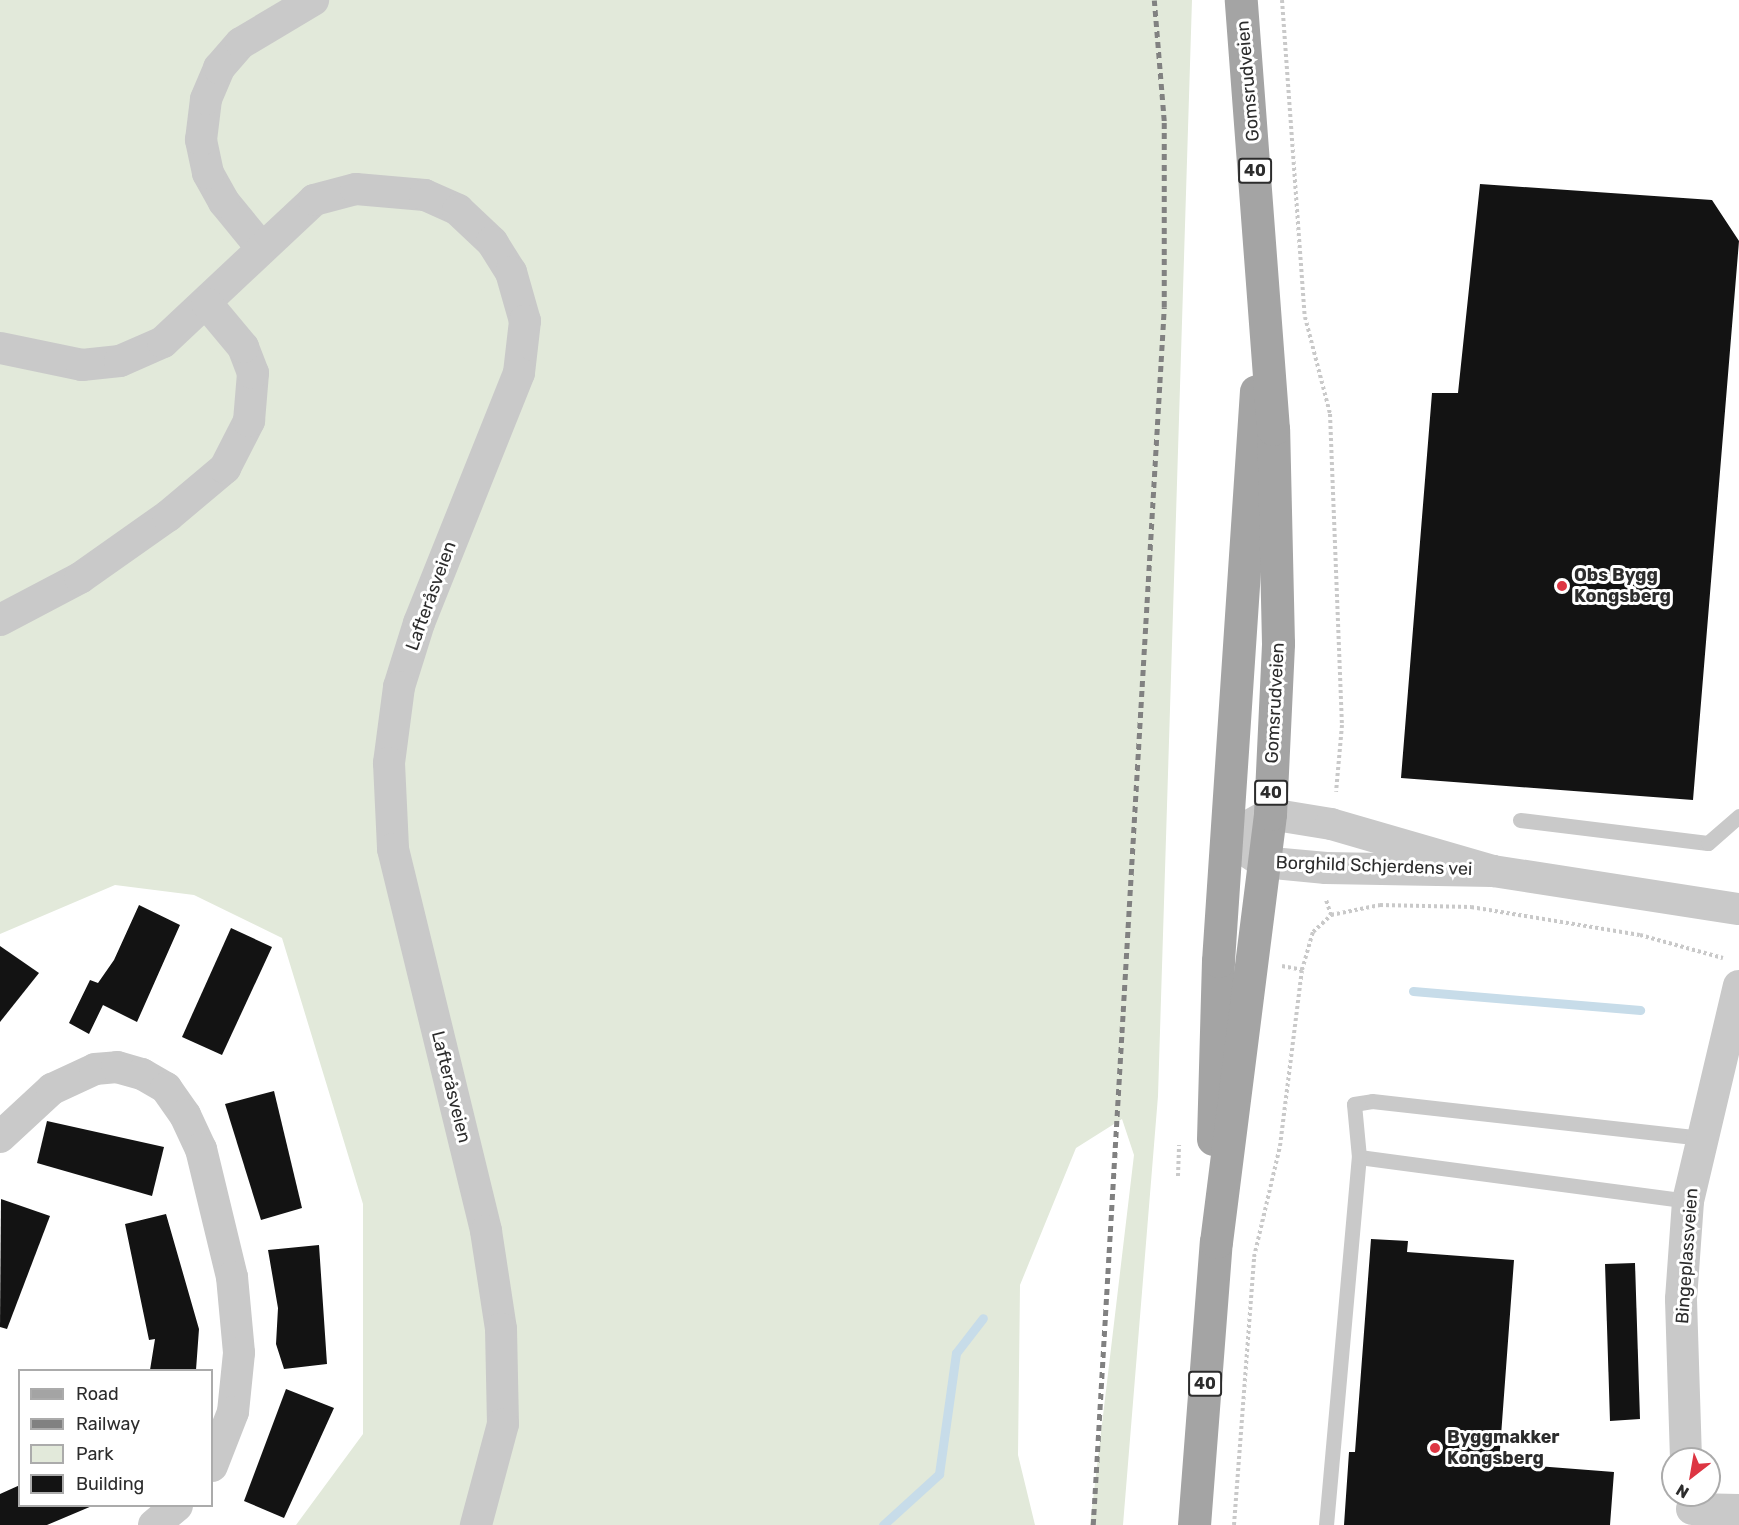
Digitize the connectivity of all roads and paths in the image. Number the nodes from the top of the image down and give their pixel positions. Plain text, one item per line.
1 (312, 0) edge
2 (1240, 0) edge
3 (1282, 0) edge
4 (260, 246) junction
5 (207, 304) junction
6 (1264, 342) junction
7 (0, 348) edge
8 (0, 620) edge
9 (1335, 798) dead end
10 (1270, 814) junction
11 (1739, 816) edge
12 (1520, 820) dead end
13 (1227, 838) junction
14 (1263, 862) junction
15 (1493, 871) junction
16 (1322, 891) dead end
17 (1739, 909) edge
18 (1331, 915) junction
19 (1734, 973) edge
20 (1730, 1067) edge
21 (0, 1137) edge
22 (1700, 1138) junction
23 (1359, 1157) junction
24 (1688, 1201) junction
25 (1216, 1242) junction
26 (1686, 1447) edge
27 (213, 1463) edge
28 (176, 1507) edge
29 (1692, 1510) edge
30 (1739, 1510) edge
31 (154, 1525) edge
32 (476, 1525) edge
33 (1194, 1525) edge
34 (1234, 1525) edge
35 (1326, 1525) edge

1 - 4 street
2 - 6 main road, Gomsrudveien / 40
3 - 9 path
4 - 5 street, Lafteråsveien
4 - 32 street, Lafteråsveien
5 - 7 street, Lafteråsveien
5 - 8 street
6 - 10 main road, Gomsrudveien / 40
6 - 13 main road, Gomsrudveien / 40
10 - 13 street
10 - 14 main road, Gomsrudveien / 40
10 - 15 street, Borghild Schjerdens vei
11 - 12 lane
13 - 14 street, Borghild Schjerdens vei
13 - 25 main road, Gomsrudveien / 40
14 - 15 street, Borghild Schjerdens vei
14 - 25 main road, Gomsrudveien / 40
15 - 17 street, Borghild Schjerdens vei
16 - 18 path
18 - 19 path
18 - 34 path
19 - 20 street, Bingeplassveien
20 - 22 street, Bingeplassveien
21 - 27 street
22 - 23 lane
22 - 24 street, Bingeplassveien
23 - 24 lane
23 - 35 lane
24 - 26 street, Bingeplassveien
25 - 33 main road, Gomsrudveien / 40
28 - 31 street
29 - 30 street

